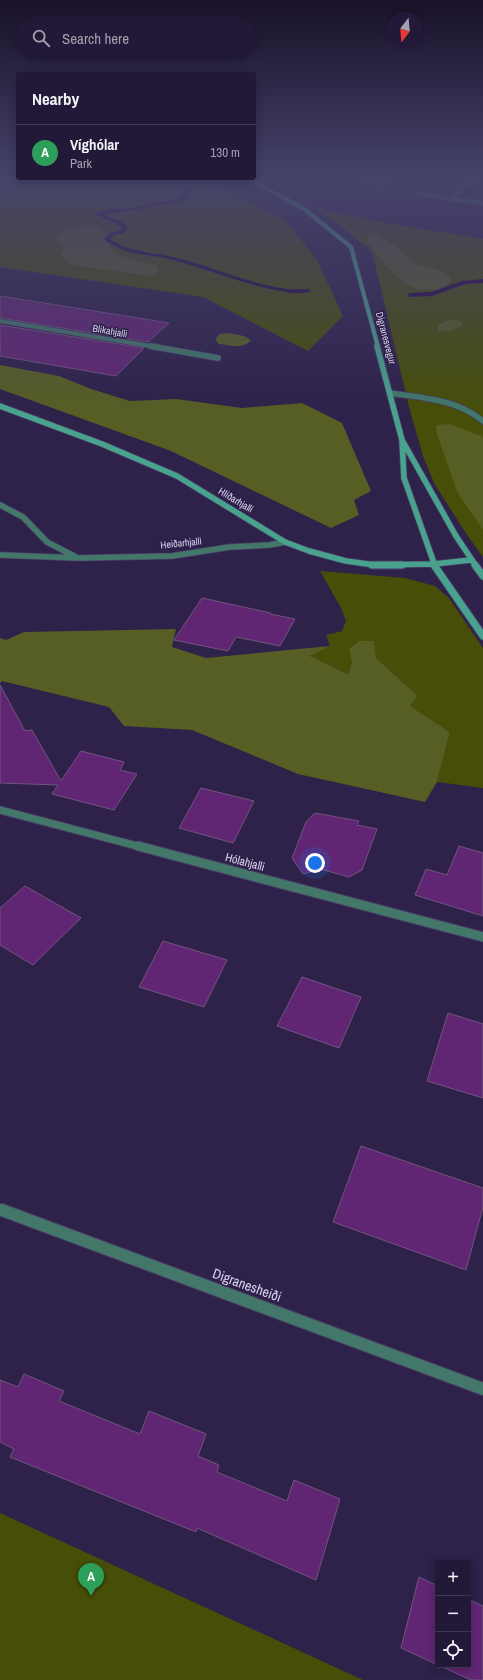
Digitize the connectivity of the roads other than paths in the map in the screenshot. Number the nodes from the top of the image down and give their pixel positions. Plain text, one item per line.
1 (354, 256) edge
2 (0, 321) edge
3 (218, 358) dead end
4 (390, 393) junction
5 (0, 406) edge
6 (483, 421) edge
7 (402, 440) junction
8 (0, 505) edge
9 (285, 542) junction
10 (0, 555) edge
11 (79, 558) junction
12 (471, 560) junction
13 (434, 564) junction
14 (483, 576) edge
15 (483, 636) edge
16 (0, 810) edge
17 (483, 937) edge
18 (0, 1209) edge
19 (483, 1389) edge

1 - 4 street, Digranesvegur
2 - 3 street, Blikahjalli
4 - 6 street
4 - 7 street, Digranesvegur
5 - 9 street, Hlíðarhjalli
7 - 12 street, Digranesvegur
7 - 13 street, Digranesvegur
8 - 11 street, Heiðarhjalli
9 - 11 street, Heiðarhjalli
9 - 13 street, Hlíðarhjalli
10 - 11 street, Heiðarhjalli
12 - 13 street, Hlíðarhjalli
12 - 14 street, Digranesvegur
13 - 15 street, Digranesvegur
16 - 17 street, Hólahjalli
18 - 19 street, Digranesheiði

